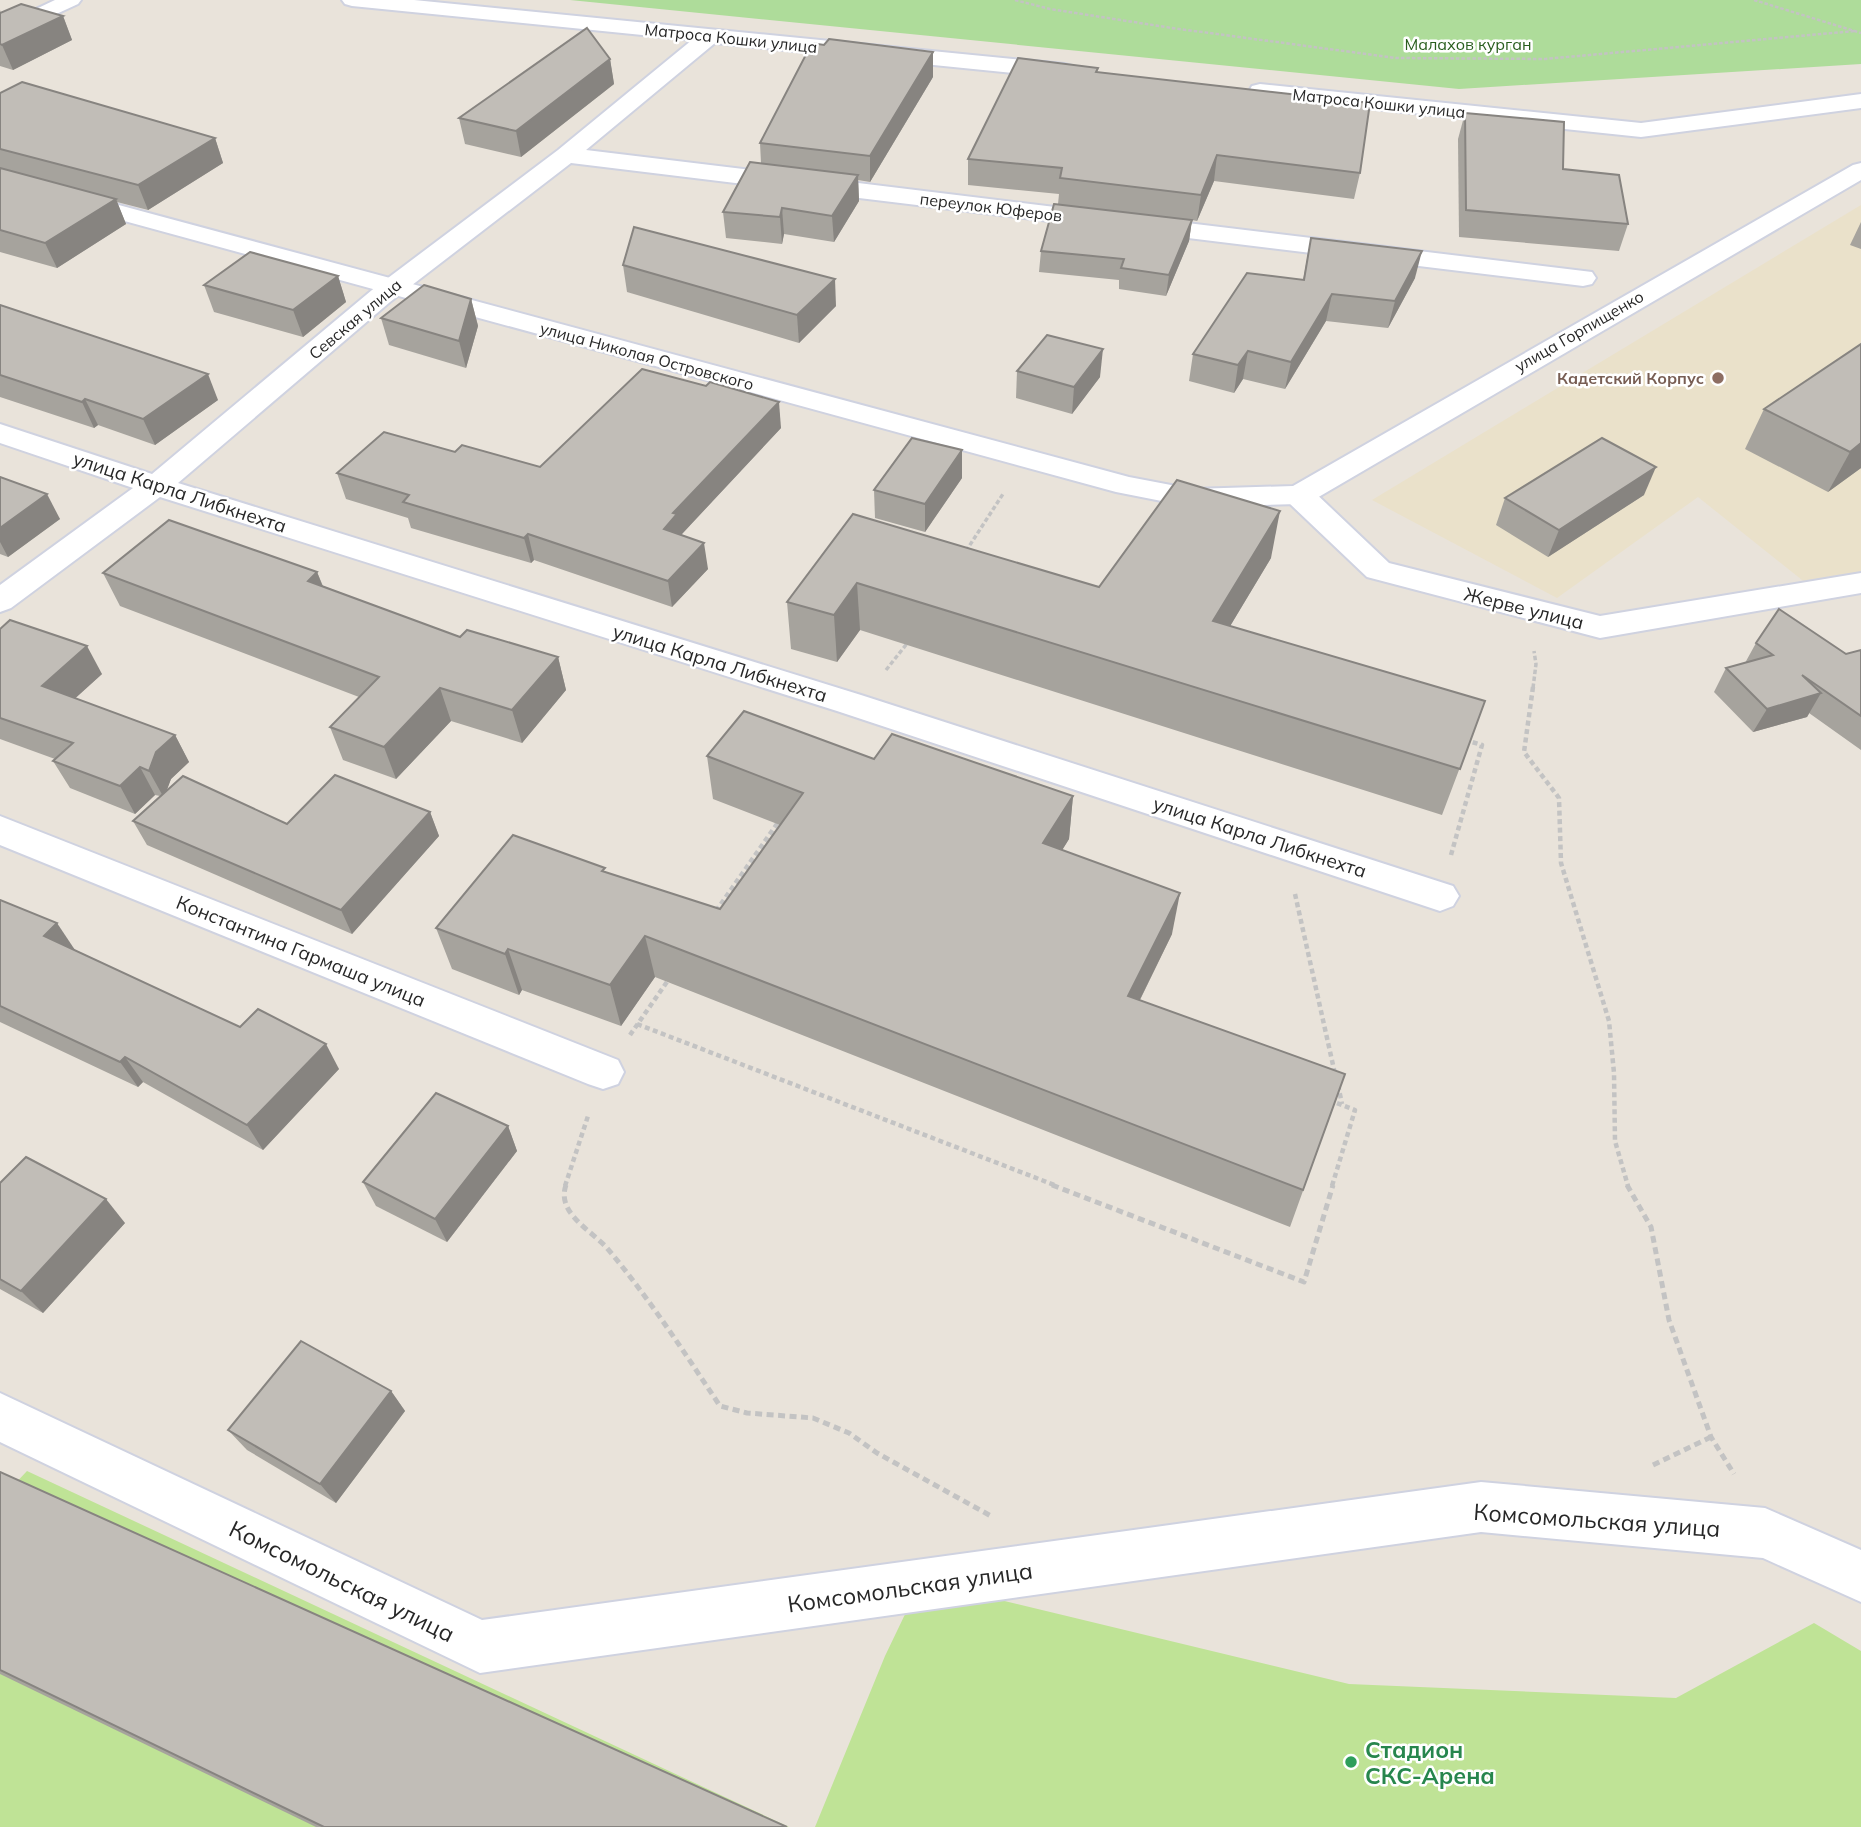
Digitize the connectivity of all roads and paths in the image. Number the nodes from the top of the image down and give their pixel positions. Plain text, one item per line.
1 (71, 0) edge
2 (352, 0) edge
3 (1015, 0) edge
4 (1754, 0) edge
5 (1855, 31) junction
6 (1861, 33) edge
7 (0, 34) edge
8 (710, 36) junction
9 (1085, 73) edge
10 (1238, 89) edge
11 (1861, 101) edge
12 (566, 155) junction
13 (1861, 170) edge
14 (0, 180) edge
15 (1583, 278) dead end
16 (391, 288) junction
17 (0, 433) edge
18 (158, 484) junction
19 (1010, 487) dead end
20 (1299, 495) junction
21 (964, 555) edge
22 (1861, 583) edge
23 (0, 601) edge
24 (1528, 609) junction
25 (917, 631) edge
26 (849, 703) junction
27 (1455, 737) edge
28 (780, 818) edge
29 (0, 830) edge
30 (1284, 845) junction
31 (734, 884) junction
32 (747, 889) edge
33 (1440, 896) joint
34 (712, 917) edge
35 (674, 971) edge
36 (637, 1024) junction
37 (603, 1072) junction
38 (1316, 1096) edge
39 (1342, 1105) junction
40 (0, 1417) edge
41 (1004, 1522) dead end
42 (1765, 1533) junction
43 (1861, 1576) edge

1 - 7 street
2 - 8 street, Матроса Кошки улица
3 - 5 path
4 - 5 path
5 - 6 path
8 - 9 street, Матроса Кошки улица
8 - 12 street, Севская улица
10 - 11 street, Матроса Кошки улица
12 - 15 street, переулок Юферов
12 - 16 street, Севская улица
13 - 20 street, улица Горпищенко
14 - 16 street, улица Николая Островского
16 - 18 street, Севская улица
16 - 20 street, улица Николая Островского
17 - 18 street, улица Карла Либкнехта
18 - 23 street, Севская улица
18 - 26 street, улица Карла Либкнехта
19 - 21 path
20 - 24 street, Жерве улица
22 - 24 street, Жерве улица
24 - 42 path
25 - 26 path
26 - 30 street, улица Карла Либкнехта
27 - 33 path
28 - 31 path
29 - 37 street, Константина Гармаша улица
30 - 33 street, улица Карла Либкнехта
30 - 39 path
31 - 32 path
31 - 34 path
35 - 36 path
36 - 37 path
36 - 39 path
37 - 41 path
38 - 39 path
40 - 42 street, Комсомольская улица
42 - 43 street, Комсомольская улица

